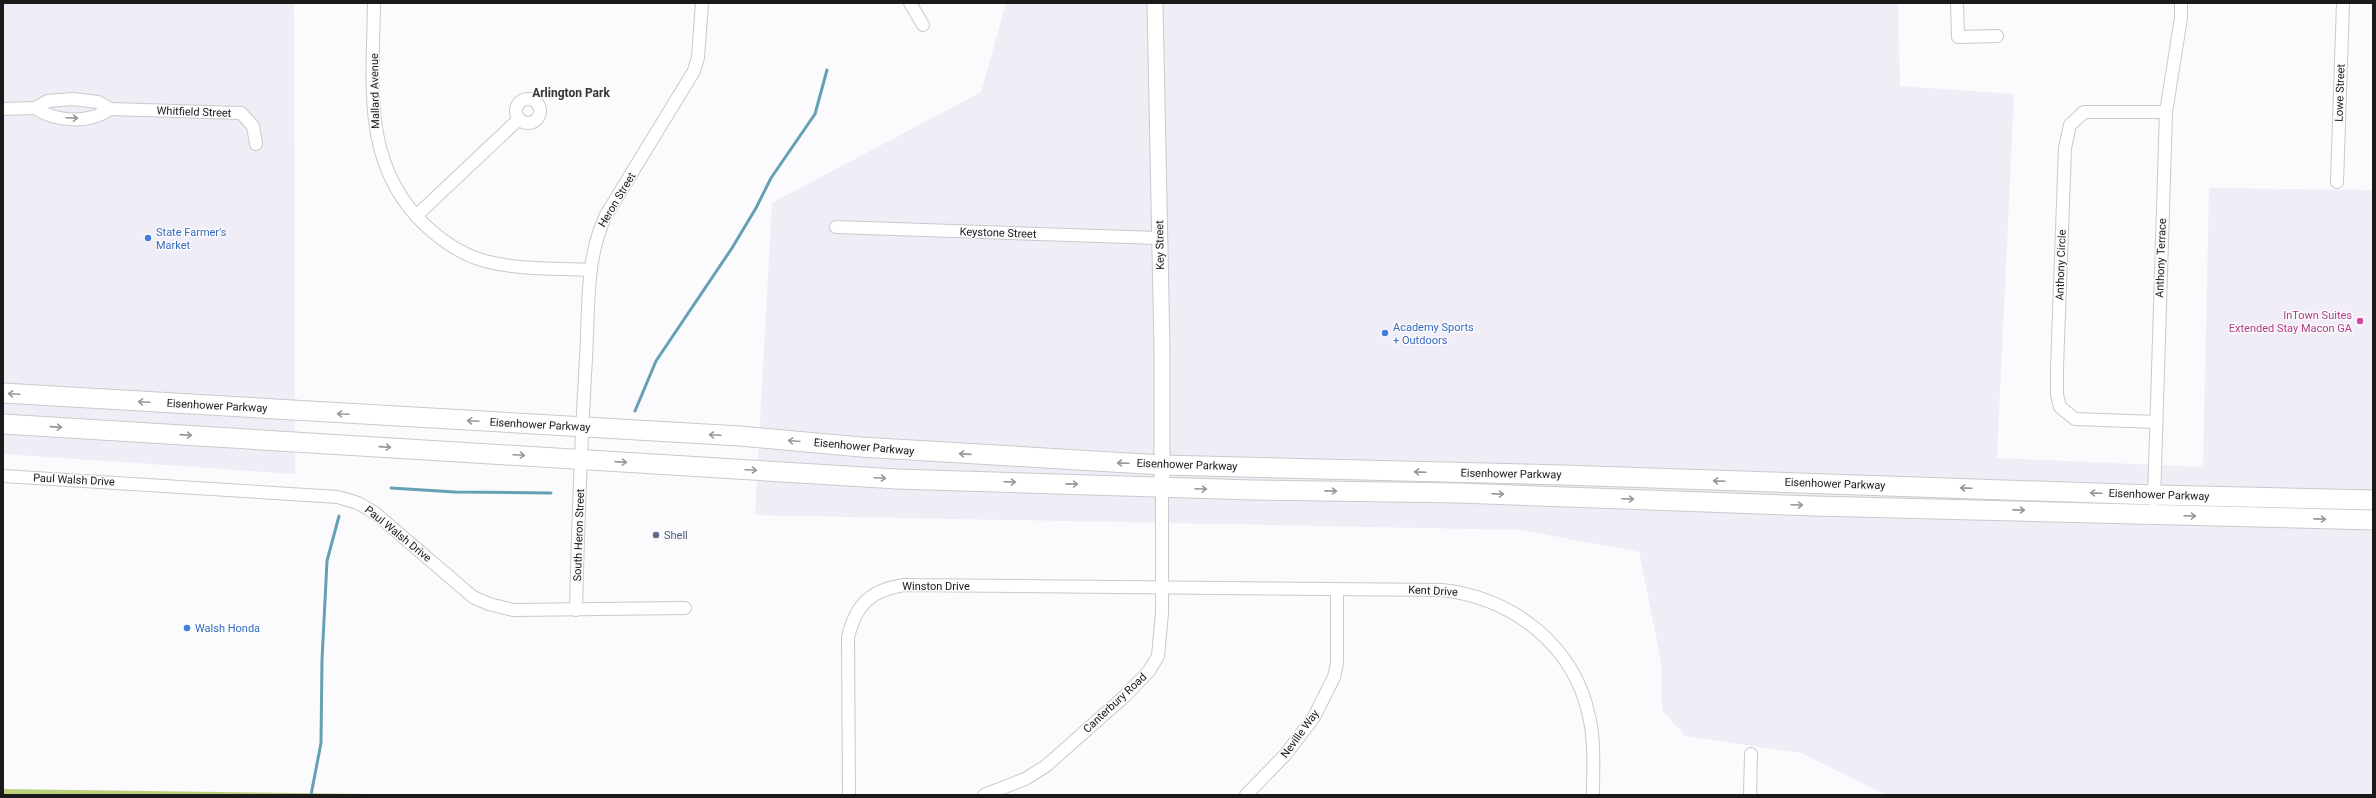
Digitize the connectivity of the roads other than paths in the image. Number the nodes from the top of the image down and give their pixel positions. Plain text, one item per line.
1 (374, 3) edge
2 (702, 3) edge
3 (910, 3) edge
4 (1155, 3) edge
5 (1957, 3) edge
6 (2181, 3) edge
7 (2343, 3) edge
8 (923, 26) dead end
9 (1997, 36) dead end
10 (35, 108) junction
11 (3, 109) edge
12 (110, 109) junction
13 (2166, 112) junction
14 (519, 119) dead end
15 (256, 144) dead end
16 (2337, 182) dead end
17 (416, 216) junction
18 (836, 227) dead end
19 (1159, 238) junction
20 (591, 270) junction
21 (3, 393) edge
22 (2156, 422) junction
23 (3, 424) edge
24 (582, 427) junction
25 (582, 460) junction
26 (1162, 465) junction
27 (3, 476) edge
28 (1162, 487) junction
29 (2155, 495) junction
30 (2373, 500) edge
31 (2151, 514) junction
32 (2373, 520) edge
33 (1161, 587) junction
34 (1337, 590) junction
35 (684, 608) dead end
36 (576, 610) junction
37 (1751, 754) dead end
38 (849, 795) edge
39 (984, 795) edge
40 (1246, 795) edge
41 (1593, 795) edge
42 (1750, 795) edge

1 - 17 street, Mallard Avenue
2 - 20 street, Heron Street
3 - 8 street
4 - 19 street, Key Street
5 - 9 street
6 - 13 street, Anthony Terrace
7 - 16 street, Lowe Street
10 - 11 street, Whitfield Street
10 - 12 street, Whitfield Street
10 -> 12 street, Whitfield Street
12 - 15 street, Whitfield Street
13 - 22 street, Anthony Terrace
13 - 22 street, Anthony Circle
14 - 17 street
17 - 20 street, Mallard Avenue
18 - 19 street, Keystone Street
19 - 26 street, Key Street
20 - 24 street, Heron Street
24 -> 21 main road, Eisenhower Parkway
22 - 29 street, Anthony Terrace
23 -> 25 main road, Eisenhower Parkway
24 - 25 street, Heron Street
26 -> 24 main road, Eisenhower Parkway
25 -> 28 main road, Eisenhower Parkway
25 - 36 street, South Heron Street
26 - 28 street, Key Street
29 -> 26 main road, Eisenhower Parkway
27 - 36 street, Paul Walsh Drive
28 -> 31 main road, Eisenhower Parkway
28 - 33 street, Canterbury Road
29 - 30 main road, Eisenhower Parkway
29 - 31 street, Anthony Terrace
31 -> 32 main road, Eisenhower Parkway
33 - 34 street, Kent Drive
33 - 38 street, Winston Drive
33 - 39 street, Canterbury Road
34 - 40 street, Neville Way
34 - 41 street, Kent Drive
35 - 36 street, Paul Walsh Drive
37 - 42 street

